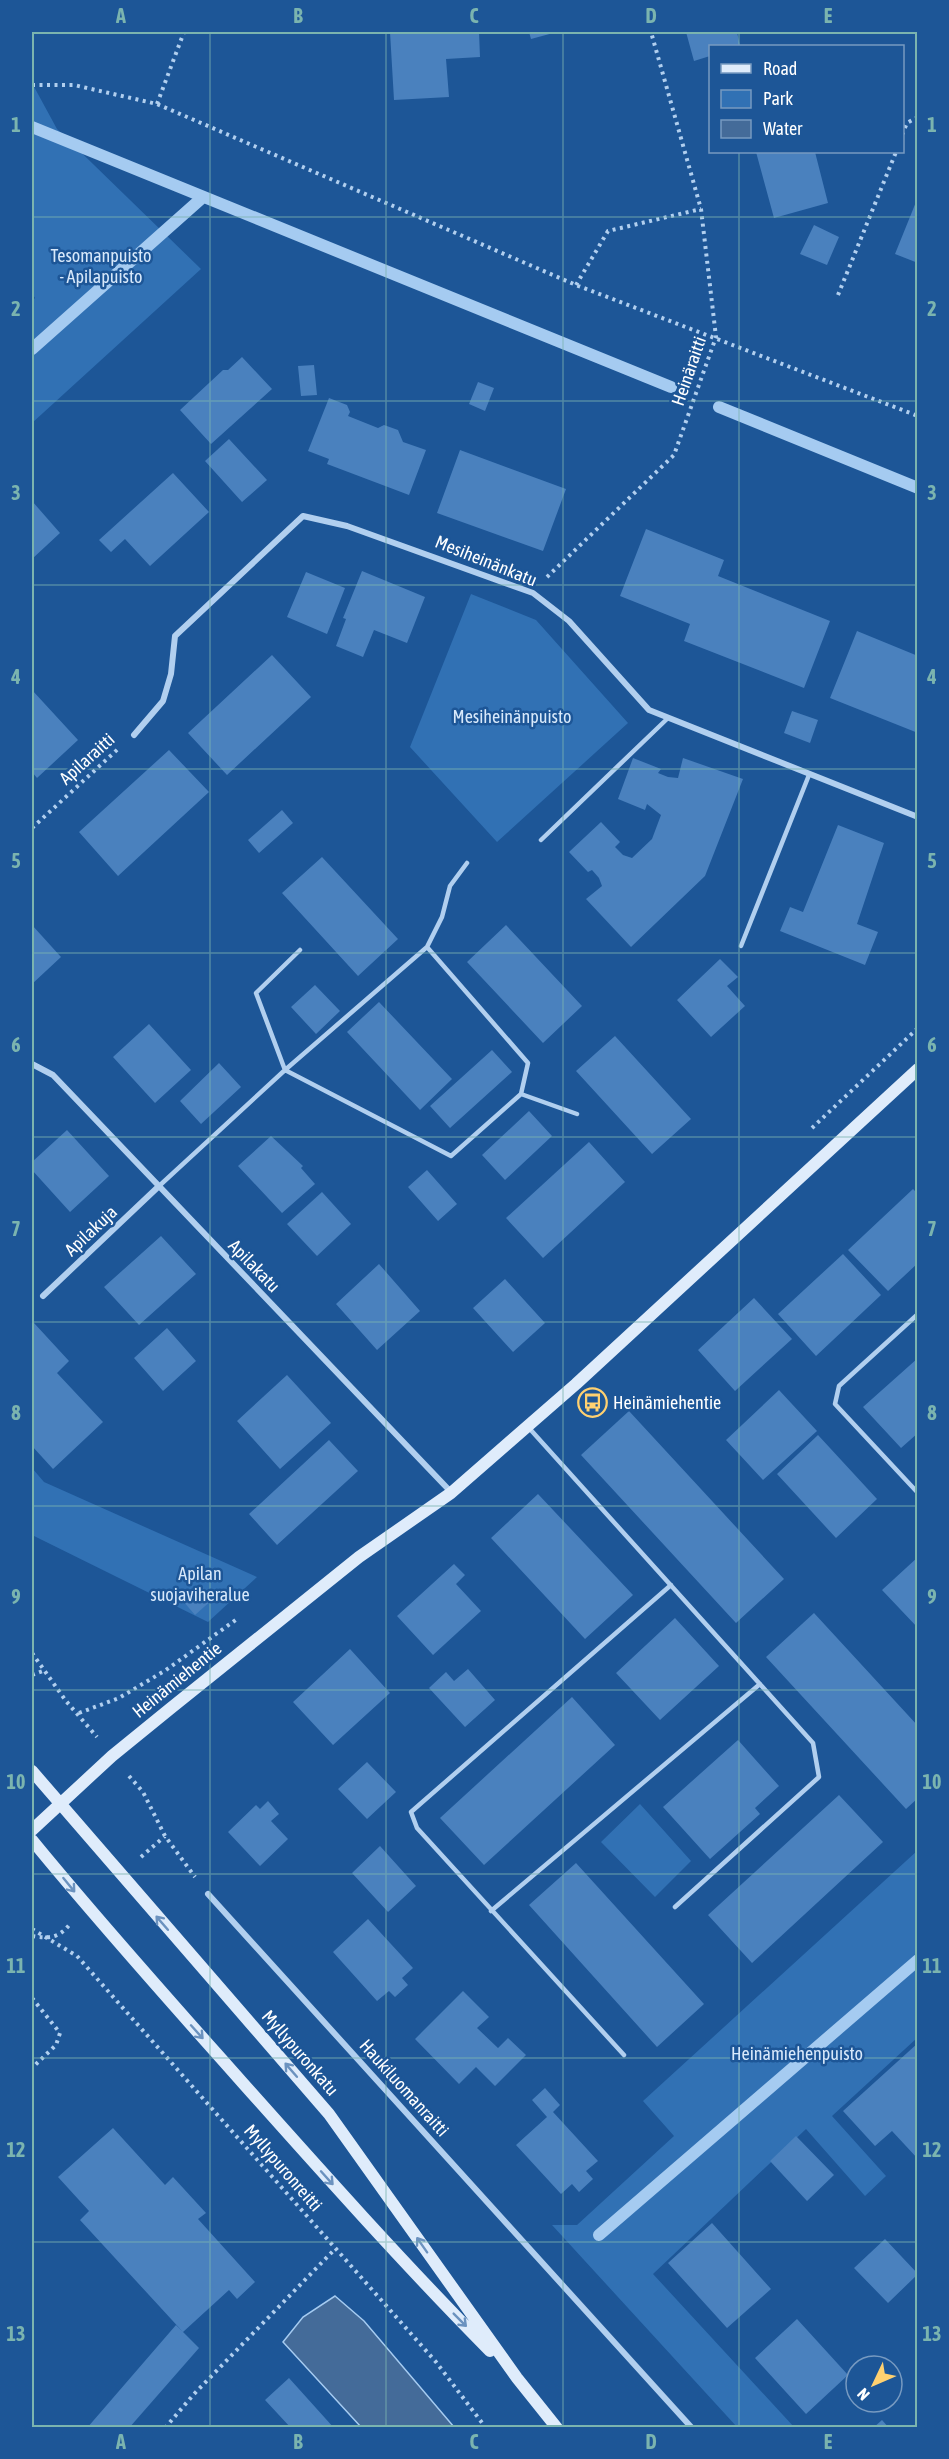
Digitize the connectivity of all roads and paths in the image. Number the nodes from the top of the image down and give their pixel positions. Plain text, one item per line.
1 (184, 32) edge
2 (651, 32) edge
3 (32, 86) edge
4 (157, 104) junction
5 (918, 117) edge
6 (904, 132) edge
7 (896, 153) edge
8 (701, 208) junction
9 (576, 285) junction
10 (838, 295) dead end
11 (716, 337) junction
12 (918, 416) edge
13 (532, 593) junction
14 (668, 718) junction
15 (135, 735) joint
16 (809, 776) junction
17 (918, 817) edge
18 (32, 828) edge
19 (541, 840) dead end
20 (467, 863) dead end
21 (741, 946) dead end
22 (428, 947) junction
23 (300, 950) dead end
24 (918, 1028) edge
25 (32, 1064) edge
26 (918, 1069) edge
27 (285, 1070) junction
28 (521, 1094) junction
29 (577, 1114) dead end
30 (805, 1134) dead end
31 (158, 1187) junction
32 (44, 1296) dead end
33 (918, 1314) edge
34 (528, 1426) junction
35 (918, 1492) edge
36 (451, 1493) junction
37 (671, 1585) junction
38 (240, 1617) dead end
39 (32, 1653) edge
40 (43, 1671) junction
41 (32, 1675) edge
42 (760, 1684) junction
43 (79, 1713) junction
44 (112, 1755) junction
45 (32, 1771) edge
46 (59, 1803) junction
47 (32, 1830) edge
48 (32, 1840) edge
49 (208, 1894) joint
50 (675, 1907) dead end
51 (491, 1911) junction
52 (32, 1929) edge
53 (32, 1936) edge
54 (47, 1939) junction
55 (32, 1998) edge
56 (624, 2055) dead end
57 (32, 2068) edge
58 (335, 2249) junction
59 (516, 2378) junction
60 (165, 2427) edge
61 (486, 2427) edge
62 (557, 2427) edge
63 (692, 2427) edge

1 - 4 path
2 - 8 path, Heinäraitti
3 - 4 path
4 - 9 path
5 - 6 path
7 - 10 path
8 - 9 path
8 - 11 path, Heinäraitti
9 - 11 path
11 - 12 path
11 - 13 path, Heinäraitti
13 - 14 street, Mesiheinänkatu
13 - 15 street, Mesiheinänkatu
14 - 16 street, Mesiheinänkatu
14 - 19 lane
15 - 18 path, Apilaraitti
16 - 17 street, Mesiheinänkatu
16 - 21 lane
20 - 22 lane
22 - 27 lane
22 - 28 lane
23 - 27 lane
24 - 30 path
25 - 31 street, Apilakatu
26 - 34 main road, Heinämiehentie
27 - 28 lane
27 - 31 lane
28 - 29 lane
31 - 32 street, Apilakuja
31 - 36 street, Apilakatu
33 - 35 lane
34 - 36 main road, Heinämiehentie
34 - 37 lane
36 - 44 main road, Heinämiehentie
37 - 42 lane
37 - 51 lane
38 - 43 path
39 - 40 path
40 - 41 path
40 - 43 path
42 - 50 lane
42 - 51 lane
43 - 44 path
44 - 46 main road, Heinämiehentie
44 - 49 path
45 - 46 main road, Myllypuronkatu
46 - 47 main road, Heinämiehentie
59 -> 46 main road, Myllypuronkatu
48 -> 59 main road, Myllypuronkatu
49 - 63 street, Haukiluomanraitti
51 - 56 lane
52 - 54 path
53 - 54 path
54 - 58 path, Myllypuronreitti
55 - 57 path
58 - 60 path
58 - 61 path, Myllypuronreitti
59 - 62 main road, Myllypuronkatu

